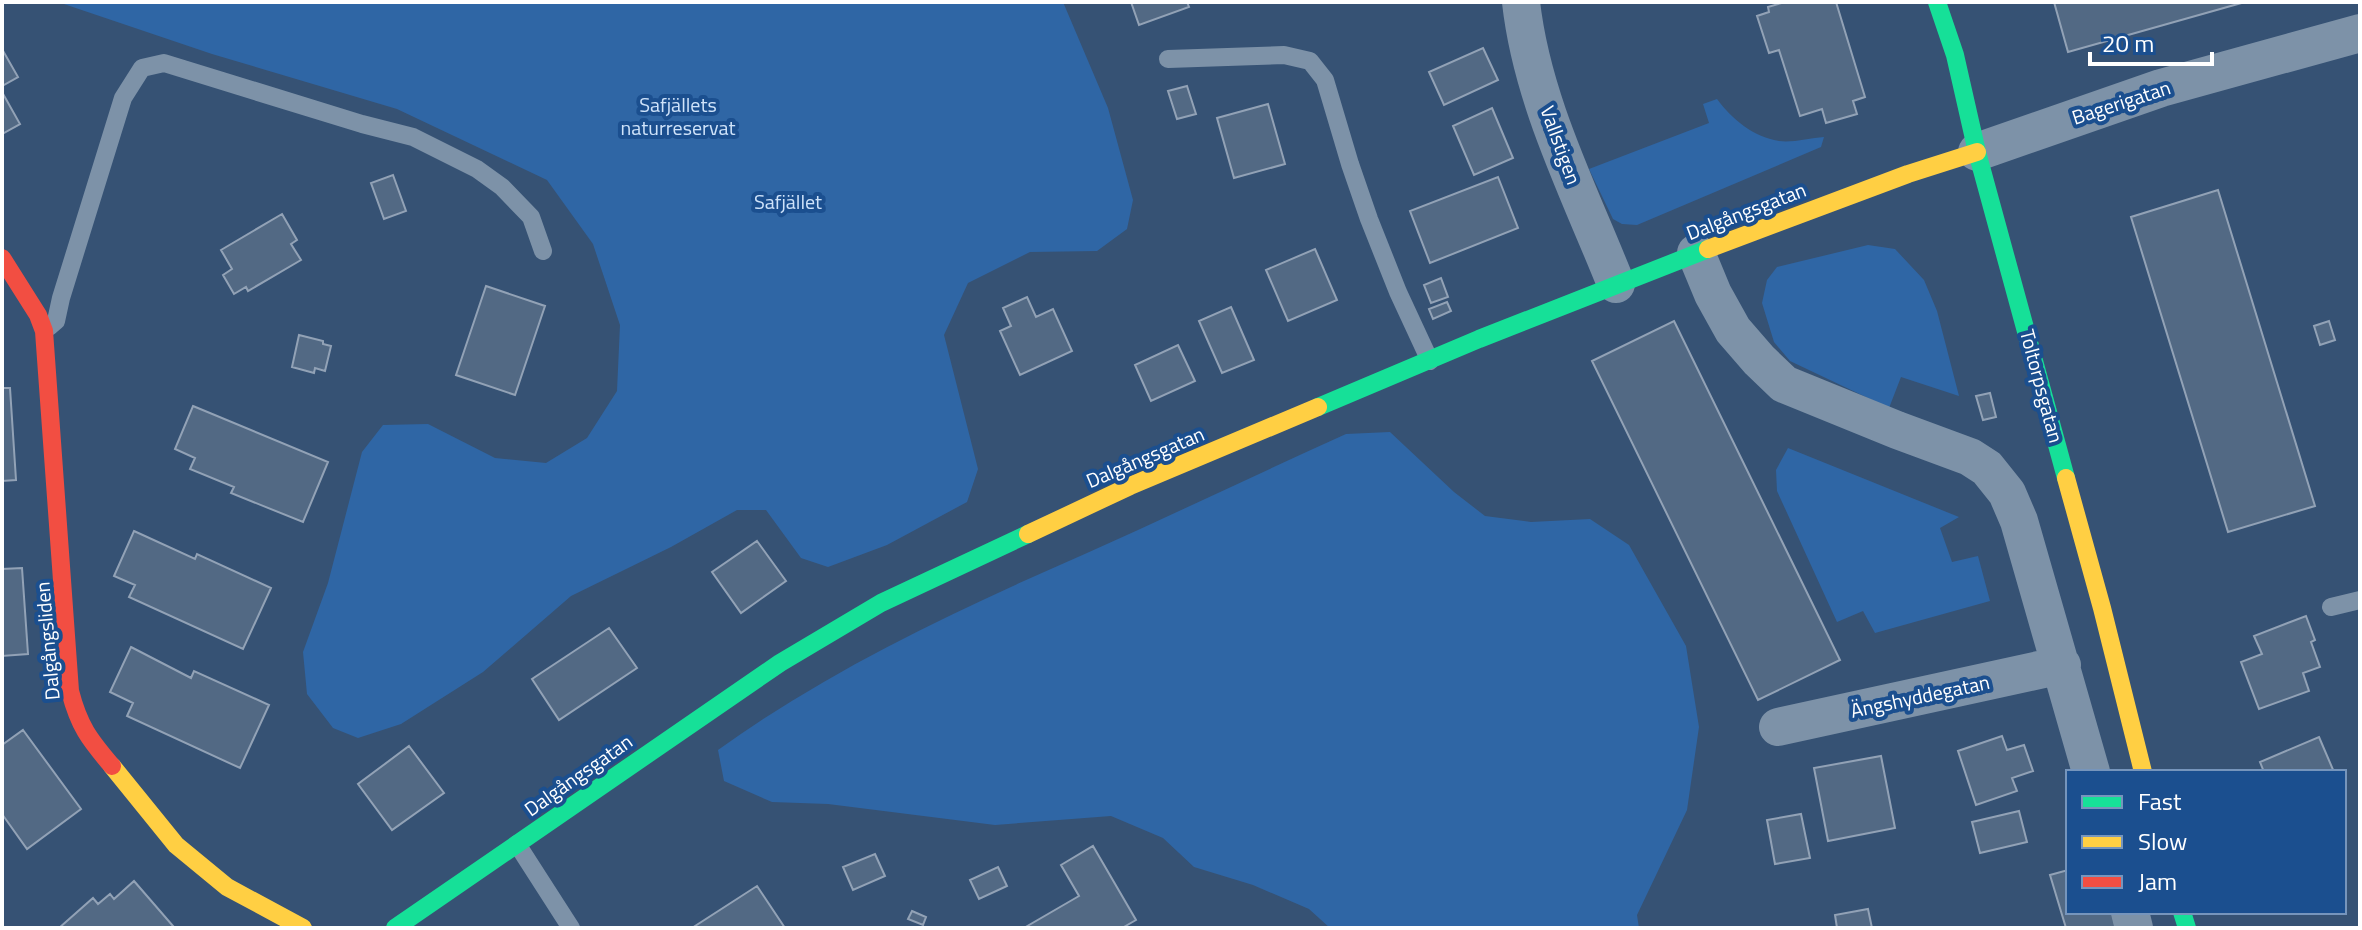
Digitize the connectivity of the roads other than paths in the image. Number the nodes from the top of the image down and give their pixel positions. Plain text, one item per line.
1 (1521, 2) edge
2 (1937, 2) edge
3 (2360, 33) edge
4 (1168, 59) dead end
5 (1977, 152) junction
6 (543, 251) dead end
7 (1696, 253) junction
8 (2, 258) edge
9 (1616, 284) junction
10 (44, 331) junction
11 (1430, 361) junction
12 (2360, 600) edge
13 (2331, 607) dead end
14 (2062, 665) junction
15 (1778, 727) dead end
16 (2090, 770) edge
17 (2143, 770) edge
18 (517, 844) junction
19 (303, 928) edge
20 (395, 928) edge
21 (571, 928) edge

1 - 9 street, Vallstigen
2 - 5 street, Toltorpsgatan
3 - 5 street, Bagerigatan
4 - 11 lane
5 - 7 street, Dalgångsgatan
5 - 17 street, Toltorpsgatan
6 - 10 lane
7 - 9 street, Dalgångsgatan
7 - 14 street
8 - 10 street, Dalgångsliden
9 - 11 street, Dalgångsgatan
10 - 19 street, Dalgångsliden
11 - 18 street, Dalgångsgatan
12 - 13 lane
14 - 15 street, Ängshyddegatan
14 - 16 street
18 - 20 street, Dalgångsgatan
18 - 21 lane

